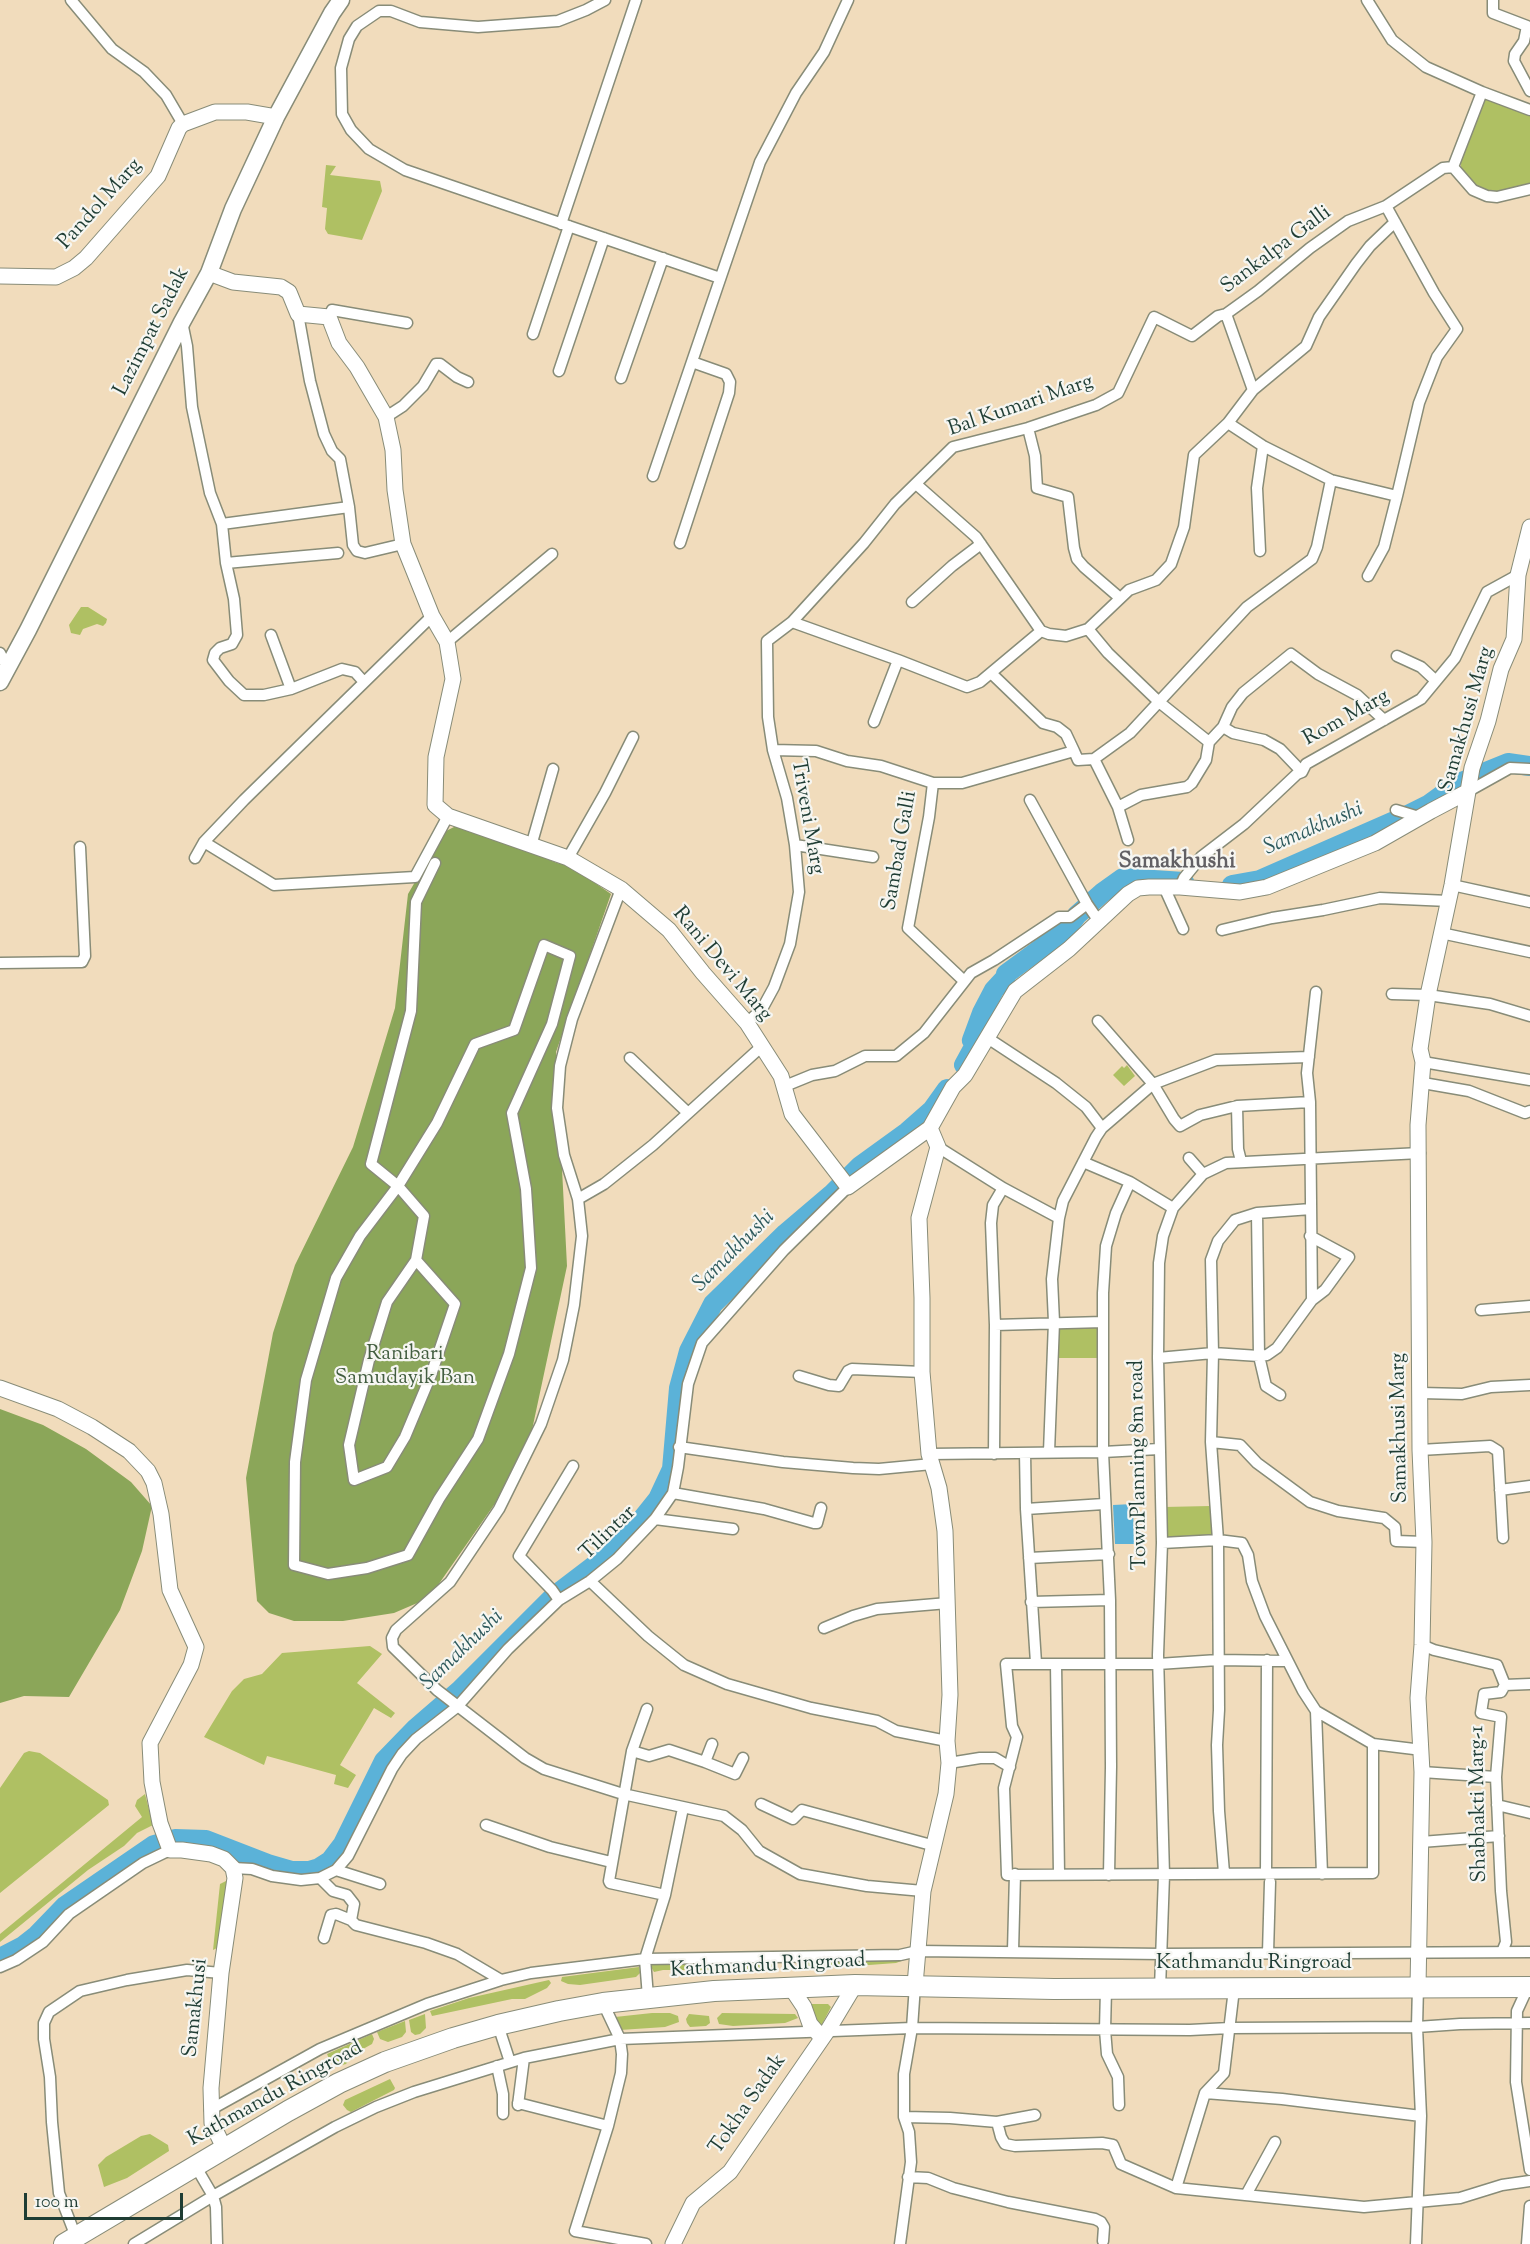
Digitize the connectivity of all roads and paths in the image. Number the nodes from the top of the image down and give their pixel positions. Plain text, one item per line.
1 (72, 0) edge
2 (341, 0) edge
3 (605, 0) edge
4 (636, 0) edge
5 (848, 0) edge
6 (1367, 0) edge
7 (1493, 0) edge
8 (1530, 91) edge
9 (1482, 92) junction
10 (1530, 108) edge
11 (276, 117) junction
12 (183, 124) junction
13 (1453, 167) junction
14 (1530, 189) edge
15 (1386, 206) junction
16 (1395, 222) junction
17 (565, 225) junction
18 (604, 238) junction
19 (663, 258) junction
20 (209, 273) junction
21 (0, 276) edge
22 (720, 278) junction
23 (298, 314) junction
24 (1226, 314) junction
25 (328, 317) junction
26 (182, 322) junction
27 (407, 323) dead end
28 (533, 334) dead end
29 (692, 362) junction
30 (559, 371) dead end
31 (621, 378) dead end
32 (468, 382) dead end
33 (1253, 390) junction
34 (386, 417) junction
35 (1228, 423) junction
36 (1028, 428) junction
37 (1263, 446) junction
38 (653, 476) dead end
39 (1331, 480) junction
40 (916, 484) junction
41 (1397, 496) junction
42 (349, 507) junction
43 (222, 524) junction
44 (1530, 527) edge
45 (680, 543) dead end
46 (403, 544) junction
47 (981, 544) junction
48 (1260, 551) dead end
49 (338, 552) dead end
50 (552, 554) dead end
51 (226, 563) junction
52 (1518, 575) junction
53 (1368, 576) dead end
54 (1120, 598) junction
55 (912, 602) dead end
56 (432, 616) junction
57 (792, 622) junction
58 (1088, 629) junction
59 (1041, 630) junction
60 (271, 635) dead end
61 (766, 641) joint
62 (447, 642) junction
63 (1397, 656) dead end
64 (898, 660) junction
65 (3, 668) edge
66 (991, 673) junction
67 (1436, 681) junction
68 (364, 682) junction
69 (291, 688) junction
70 (1159, 702) junction
71 (1384, 720) junction
72 (874, 722) dead end
73 (1223, 727) junction
74 (633, 737) dead end
75 (1209, 742) junction
76 (773, 750) junction
77 (1074, 751) junction
78 (1094, 759) junction
79 (553, 769) dead end
80 (1530, 769) edge
81 (1302, 772) junction
82 (933, 783) junction
83 (1468, 790) junction
84 (1030, 800) dead end
85 (1118, 807) junction
86 (1396, 810) dead end
87 (448, 816) junction
88 (1419, 818) junction
89 (1128, 840) dead end
90 (204, 842) junction
91 (795, 845) junction
92 (531, 846) junction
93 (80, 847) dead end
94 (873, 857) dead end
95 (195, 858) dead end
96 (568, 858) junction
97 (435, 863) dead end
98 (1182, 883) junction
99 (1164, 887) junction
100 (621, 890) junction
101 (1450, 893) junction
102 (1530, 902) edge
103 (1092, 911) junction
104 (1183, 929) dead end
105 (1222, 930) dead end
106 (1442, 933) junction
107 (1530, 952) edge
108 (0, 963) edge
109 (963, 980) junction
110 (1316, 992) dead end
111 (1392, 994) dead end
112 (1428, 995) junction
113 (1530, 1016) edge
114 (1098, 1021) dead end
115 (747, 1023) junction
116 (986, 1037) junction
117 (761, 1047) junction
118 (1309, 1057) junction
119 (630, 1058) dead end
120 (1423, 1062) junction
121 (1530, 1080) edge
122 (1423, 1083) junction
123 (1153, 1084) junction
124 (785, 1086) junction
125 (1310, 1102) junction
126 (1237, 1106) junction
127 (1530, 1112) edge
128 (687, 1113) junction
129 (930, 1128) junction
130 (1101, 1128) junction
131 (938, 1147) junction
132 (1420, 1153) junction
133 (1310, 1157) junction
134 (1189, 1158) dead end
135 (1240, 1161) junction
136 (1083, 1162) junction
137 (1203, 1174) junction
138 (1130, 1182) junction
139 (398, 1186) junction
140 (848, 1187) junction
141 (1003, 1188) junction
142 (578, 1199) junction
143 (1173, 1208) junction
144 (1311, 1209) junction
145 (1257, 1213) junction
146 (1059, 1218) junction
147 (1310, 1236) junction
148 (416, 1260) junction
149 (1312, 1300) junction
150 (1530, 1306) edge
151 (1481, 1310) dead end
152 (1054, 1322) junction
153 (1103, 1322) junction
154 (995, 1325) junction
155 (1213, 1353) junction
156 (1259, 1356) junction
157 (1158, 1358) junction
158 (922, 1372) junction
159 (800, 1376) dead end
160 (1530, 1384) edge
161 (0, 1388) edge
162 (1421, 1393) junction
163 (1280, 1395) dead end
164 (1211, 1442) junction
165 (680, 1446) junction
166 (1159, 1449) junction
167 (1420, 1450) junction
168 (1049, 1452) junction
169 (1103, 1452) junction
170 (1025, 1453) junction
171 (994, 1454) junction
172 (930, 1459) junction
173 (573, 1466) dead end
174 (1530, 1486) edge
175 (1500, 1490) junction
176 (673, 1492) junction
177 (1104, 1504) junction
178 (821, 1508) dead end
179 (1026, 1509) junction
180 (655, 1519) junction
181 (733, 1529) dead end
182 (1503, 1538) dead end
183 (1218, 1540) junction
184 (1424, 1542) junction
185 (1162, 1543) junction
186 (1109, 1554) junction
187 (1029, 1558) junction
188 (590, 1581) junction
189 (559, 1600) junction
190 (1110, 1600) junction
191 (1031, 1602) junction
192 (948, 1603) junction
193 (825, 1628) dead end
194 (1422, 1645) junction
195 (1218, 1660) junction
196 (1267, 1660) junction
197 (1287, 1661) junction
198 (1036, 1663) junction
199 (1056, 1664) junction
200 (1158, 1664) junction
201 (1110, 1665) junction
202 (1530, 1684) edge
203 (1505, 1685) junction
204 (457, 1707) junction
205 (647, 1709) dead end
206 (1316, 1711) junction
207 (947, 1741) junction
208 (1373, 1743) junction
209 (712, 1744) dead end
210 (1422, 1750) junction
211 (632, 1751) junction
212 (743, 1758) dead end
213 (705, 1762) junction
214 (949, 1763) junction
215 (1010, 1767) junction
216 (1422, 1772) junction
217 (1496, 1778) junction
218 (623, 1794) junction
219 (762, 1804) dead end
220 (1497, 1805) junction
221 (683, 1808) junction
222 (1530, 1813) edge
223 (486, 1826) dead end
224 (1499, 1836) junction
225 (1421, 1842) junction
226 (935, 1846) junction
227 (169, 1847) junction
228 (611, 1862) junction
229 (233, 1868) junction
230 (336, 1870) junction
231 (1224, 1873) junction
232 (1015, 1874) junction
233 (1059, 1874) junction
234 (1322, 1874) junction
235 (1108, 1875) junction
236 (1164, 1875) junction
237 (320, 1878) junction
238 (1268, 1878) junction
239 (380, 1884) dead end
240 (923, 1891) junction
241 (665, 1895) junction
242 (351, 1920) junction
243 (324, 1938) dead end
244 (918, 1951) junction
245 (1013, 1952) junction
246 (1502, 1952) junction
247 (1530, 1952) edge
248 (1268, 1953) junction
249 (1418, 1953) junction
250 (1162, 1954) junction
251 (645, 1959) junction
252 (0, 1967) edge
253 (221, 1973) junction
254 (501, 1980) junction
255 (855, 1985) junction
256 (915, 1985) junction
257 (1418, 1986) junction
258 (1529, 1987) edge
259 (792, 1989) junction
260 (1106, 1989) junction
261 (1160, 1989) junction
262 (1234, 1989) junction
263 (648, 1997) junction
264 (603, 2003) junction
265 (1517, 2023) junction
266 (1530, 2023) edge
267 (498, 2025) junction
268 (1417, 2027) junction
269 (912, 2028) junction
270 (1230, 2028) junction
271 (1105, 2030) junction
272 (821, 2033) junction
273 (620, 2039) junction
274 (524, 2058) junction
275 (510, 2062) junction
276 (497, 2066) junction
277 (1205, 2093) junction
278 (1119, 2105) dead end
279 (210, 2110) junction
280 (503, 2114) dead end
281 (1035, 2115) dead end
282 (1421, 2116) junction
283 (904, 2117) junction
284 (997, 2122) junction
285 (608, 2126) junction
286 (1275, 2142) dead end
287 (225, 2150) junction
288 (196, 2167) junction
289 (1530, 2169) edge
290 (908, 2177) junction
291 (1530, 2181) edge
292 (1176, 2188) junction
293 (1246, 2195) junction
294 (213, 2196) junction
295 (1416, 2201) junction
296 (1530, 2206) edge
297 (70, 2240) edge
298 (1103, 2241) dead end
299 (134, 2244) edge
300 (217, 2244) edge
301 (646, 2244) edge
302 (673, 2244) edge
303 (900, 2244) edge
304 (1416, 2244) edge
305 (1527, 2244) edge

1 - 12 street
2 - 11 main road, Lazimpat Sadak
3 - 17 street
4 - 17 street
5 - 22 street
6 - 9 street
7 - 8 street
9 - 10 street
9 - 13 street
11 - 12 street
11 - 20 main road, Lazimpat Sadak
12 - 21 street, Pandol Marg
13 - 14 street
13 - 15 street
15 - 16 street
15 - 24 street, Sankalpa Galli
16 - 33 street
16 - 41 street
17 - 18 street
17 - 28 street
18 - 19 street
18 - 30 street
19 - 22 street
19 - 31 street
20 - 23 street
20 - 26 main road, Lazimpat Sadak
22 - 29 street
23 - 25 street
23 - 42 street
24 - 33 street
24 - 36 street, Bal Kumari Marg
25 - 27 street
25 - 34 street
26 - 43 street
26 - 65 main road, Lazimpat Sadak
29 - 38 street
29 - 45 street
32 - 34 street
33 - 35 street
34 - 46 street
35 - 37 street
35 - 54 street
36 - 40 street, Bal Kumari Marg
36 - 54 street
37 - 39 street
37 - 48 street
39 - 41 street
39 - 70 street
40 - 47 street
40 - 57 street, Bal Kumari Marg
41 - 53 street
42 - 43 street
42 - 46 street
43 - 51 street
44 - 52 street, Samakhusi Marg
46 - 56 street
47 - 55 street
47 - 59 street
49 - 51 street
50 - 62 street
51 - 69 street
52 - 67 street, Rom Marg
52 - 83 street, Samakhusi Marg
54 - 58 street
56 - 62 street
56 - 68 street
57 - 61 street, Bal Kumari Marg
57 - 64 street
58 - 59 street
58 - 70 street
59 - 66 street
60 - 69 street
61 - 76 street, Triveni Marg
62 - 87 street
63 - 67 street
64 - 66 street
64 - 72 street
66 - 77 street
67 - 71 street, Rom Marg
68 - 69 street
68 - 90 street
70 - 75 street
70 - 78 street
71 - 73 street
71 - 81 street, Rom Marg
73 - 75 street
73 - 81 street
74 - 96 street
75 - 85 street
76 - 82 street
76 - 91 street, Triveni Marg
77 - 78 street
77 - 82 street, Sambad Galli
78 - 85 street
79 - 92 street
80 - 83 street
81 - 98 street, Rom Marg
82 - 109 street, Sambad Galli
83 - 88 street
83 - 101 street, Samakhusi Marg
84 - 103 street
85 - 89 street
86 - 88 street
87 - 90 street
87 - 92 street, Rani Devi Marg
88 - 98 street
90 - 95 street
91 - 94 street
91 - 115 street, Triveni Marg
92 - 96 street, Rani Devi Marg
93 - 108 street
96 - 100 street, Rani Devi Marg
97 - 139 street
98 - 99 street
99 - 103 street
99 - 104 street
100 - 115 street, Rani Devi Marg
100 - 142 street
101 - 102 street
101 - 105 street
101 - 106 street, Samakhusi Marg
103 - 109 street
103 - 116 street
106 - 107 street
106 - 112 street, Samakhusi Marg
109 - 124 street
110 - 118 street
111 - 112 street
112 - 113 street
112 - 120 street, Samakhusi Marg
114 - 123 street
115 - 117 street, Rani Devi Marg
116 - 129 street
116 - 130 street
117 - 124 street, Rani Devi Marg
117 - 128 street
118 - 123 street
118 - 125 street
119 - 128 street
120 - 121 street
120 - 122 street, Samakhusi Marg
122 - 127 street
122 - 132 street, Samakhusi Marg
123 - 126 street
123 - 130 street
124 - 140 street, Rani Devi Marg
125 - 126 street
125 - 133 street
126 - 135 street
128 - 142 street
129 - 131 street
129 - 140 street, Tilintar
130 - 136 street
131 - 141 street
131 - 158 street
132 - 133 street, TownPlanning 8m road
132 - 162 street, Samakhusi Marg
133 - 135 street, TownPlanning 8m road
133 - 144 street
134 - 137 street
135 - 137 street, TownPlanning 8m road
136 - 138 street
136 - 146 street
137 - 143 street, TownPlanning 8m road
138 - 143 street
138 - 153 street
139 - 139 street
139 - 148 street
140 - 165 street, Tilintar
141 - 146 street
141 - 154 street
142 - 204 street
143 - 157 street, TownPlanning 8m road
144 - 145 street
144 - 147 street
145 - 155 street
145 - 156 street
146 - 152 street
147 - 149 street
147 - 149 street
148 - 148 street
149 - 156 street
150 - 151 street
152 - 153 street
152 - 154 street
152 - 168 street
153 - 169 street
154 - 171 street
155 - 156 street
155 - 157 street
155 - 164 street
156 - 163 street
157 - 166 street, TownPlanning 8m road
158 - 159 street
158 - 172 street
160 - 162 street
161 - 227 street
162 - 167 street, Samakhusi Marg
164 - 183 street
164 - 184 street
165 - 172 street
165 - 176 street, Tilintar
166 - 169 street
166 - 185 street, TownPlanning 8m road
167 - 175 street
167 - 184 street, Samakhusi Marg
168 - 169 street
168 - 170 street
169 - 177 street
170 - 171 street
170 - 179 street
171 - 172 street
172 - 192 street
173 - 189 street
174 - 175 street
175 - 182 street
176 - 178 street
176 - 180 street, Tilintar
177 - 179 street
177 - 186 street
179 - 187 street
180 - 181 street
180 - 188 street, Tilintar
183 - 185 street
183 - 195 street
183 - 197 street
184 - 194 street, Samakhusi Marg
185 - 200 street, TownPlanning 8m road
186 - 187 street
186 - 190 street
187 - 191 street
188 - 189 street, Tilintar
188 - 207 street
189 - 204 street, Tilintar
190 - 191 street
190 - 201 street
191 - 198 street
192 - 193 street
192 - 207 street
194 - 203 street
194 - 210 street, Samakhusi Marg
195 - 196 street
195 - 200 street
195 - 231 street
196 - 197 street
196 - 238 street
197 - 206 street
198 - 199 street
198 - 215 street
199 - 201 street
199 - 233 street
200 - 201 street
200 - 236 street, TownPlanning 8m road
201 - 235 street
202 - 203 street
203 - 217 street, Shabhakti Marg-1
204 - 218 street
204 - 230 street, Tilintar
205 - 211 street
206 - 208 street
206 - 234 street
207 - 214 street
208 - 210 street
208 - 234 street
209 - 213 street
210 - 216 street, Samakhusi Marg
211 - 213 street
211 - 218 street
212 - 213 street
214 - 215 street
214 - 226 street
215 - 232 street
216 - 217 street
216 - 225 street, Samakhusi Marg
217 - 220 street, Shabhakti Marg-1
218 - 221 street
218 - 228 street
219 - 226 street
220 - 222 street
220 - 224 street, Shabhakti Marg-1
221 - 240 street
221 - 241 street
223 - 228 street
224 - 225 street
224 - 246 street, Shabhakti Marg-1
225 - 249 street, Samakhusi Marg
226 - 240 street
227 - 229 street
227 - 252 street
228 - 241 street
229 - 237 street, Tilintar
229 - 253 street, Samakhusi
230 - 237 street, Tilintar
230 - 239 street
231 - 236 street
231 - 238 street
232 - 233 street
232 - 245 street
233 - 235 street
234 - 238 street
235 - 236 street
236 - 250 street, TownPlanning 8m road
237 - 242 street
238 - 248 street
240 - 244 street
241 - 251 street
242 - 243 street
242 - 254 street
244 - 245 street
244 - 251 street
244 - 256 street
245 - 250 street
246 - 247 street
246 - 249 street
248 - 249 street
248 - 250 street
249 - 257 street, Samakhusi Marg
250 - 261 street, TownPlanning 8m road
251 - 254 street
251 - 263 street
253 - 279 street, Samakhusi
253 - 297 street
254 - 279 street
255 - 256 highway, Kathmandu Ringroad
255 - 259 highway, Kathmandu Ringroad
255 - 272 street, Tokha Sadak
256 - 260 highway, Kathmandu Ringroad
256 - 269 street
257 - 258 highway, Kathmandu Ringroad
257 - 262 highway, Kathmandu Ringroad
257 - 268 street
258 - 265 street
259 - 263 highway, Kathmandu Ringroad
259 - 272 street
260 - 261 highway, Kathmandu Ringroad
260 - 271 street
261 - 262 highway, Kathmandu Ringroad
262 - 270 street
263 - 264 highway, Kathmandu Ringroad
264 - 267 highway, Kathmandu Ringroad
264 - 273 street
265 - 266 street
265 - 268 street
265 - 289 street
267 - 275 street
267 - 287 highway, Kathmandu Ringroad
268 - 270 street
268 - 282 street
269 - 271 street
269 - 272 street
269 - 283 street
270 - 271 street
270 - 277 street
271 - 278 street
272 - 273 street
272 - 302 street, Tokha Sadak
273 - 274 street
273 - 285 street
274 - 275 street
274 - 285 street
275 - 276 street
276 - 280 street
276 - 294 street
277 - 282 street
277 - 292 street
279 - 287 street, Samakhusi
281 - 284 street
282 - 295 street
283 - 284 street
283 - 290 street
284 - 292 street
285 - 301 street
286 - 293 street
287 - 288 highway, Kathmandu Ringroad
288 - 294 street
288 - 297 highway, Kathmandu Ringroad
290 - 298 street
290 - 303 street
291 - 295 street
292 - 293 street
293 - 295 street
294 - 299 street
294 - 300 street
295 - 304 street
296 - 305 street

